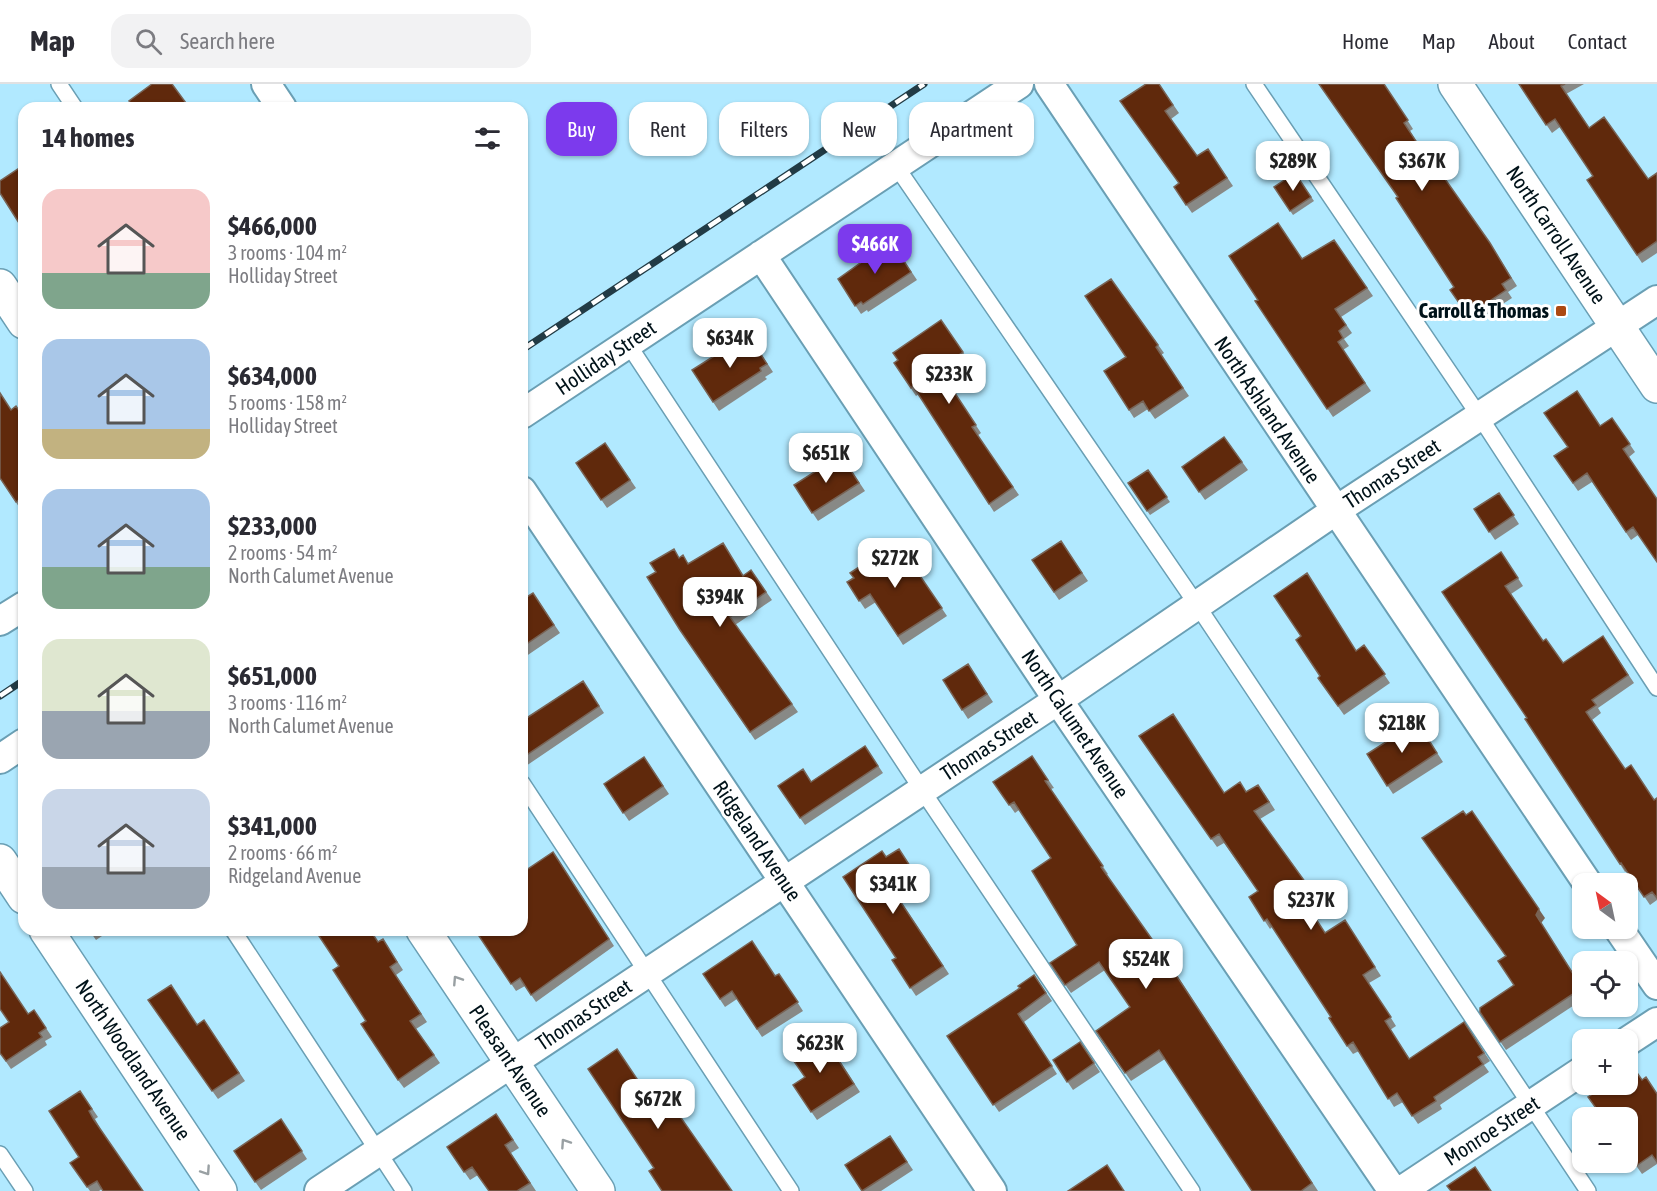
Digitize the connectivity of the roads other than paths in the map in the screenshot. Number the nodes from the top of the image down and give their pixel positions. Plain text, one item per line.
1 (59, 84) edge
2 (266, 84) edge
3 (1019, 84) edge
4 (1049, 84) edge
5 (1254, 84) edge
6 (1455, 84) edge
7 (71, 102) edge
8 (278, 102) edge
9 (896, 166) junction
10 (761, 255) junction
11 (0, 286) edge
12 (1657, 300) edge
13 (18, 313) edge
14 (1617, 326) junction
15 (628, 344) junction
16 (1657, 386) edge
17 (528, 410) edge
18 (1480, 417) junction
19 (528, 500) edge
20 (1335, 511) junction
21 (1197, 605) junction
22 (1657, 688) edge
23 (1058, 700) junction
24 (18, 747) edge
25 (0, 759) edge
26 (922, 790) junction
27 (528, 792) edge
28 (0, 861) edge
29 (1581, 873) edge
30 (784, 882) junction
31 (18, 888) edge
32 (50, 936) edge
33 (237, 936) edge
34 (427, 936) edge
35 (1626, 939) edge
36 (646, 973) junction
37 (1657, 985) edge
38 (1657, 1022) edge
39 (1638, 1034) edge
40 (511, 1063) junction
41 (1572, 1078) edge
42 (1531, 1105) junction
43 (378, 1152) junction
44 (0, 1154) edge
45 (25, 1191) edge
46 (220, 1191) edge
47 (319, 1191) edge
48 (404, 1191) edge
49 (598, 1191) edge
50 (792, 1191) edge
51 (992, 1191) edge
52 (1192, 1191) edge
53 (1393, 1191) edge
54 (1401, 1191) edge
55 (1588, 1191) edge

1 - 7 lane
2 - 8 street
3 - 9 street, Holliday Street
4 - 20 street, North Ashland Avenue
5 - 18 lane
6 - 14 street, North Carroll Avenue
9 - 10 street, Holliday Street
9 - 21 lane
10 - 15 street, Holliday Street
10 - 23 street, North Calumet Avenue
11 - 13 street
12 - 14 street, Thomas Street
14 - 16 street, North Carroll Avenue
14 - 18 street, Thomas Street
15 - 17 street, Holliday Street
15 - 26 lane
18 - 20 street, Thomas Street
18 - 22 lane
19 - 30 street, Ridgeland Avenue
20 - 21 street, Thomas Street
20 - 29 street, North Ashland Avenue
21 - 23 street, Thomas Street
21 - 42 lane
23 - 26 street, Thomas Street
23 - 53 street, North Calumet Avenue
24 - 25 street
26 - 30 street, Thomas Street
26 - 52 lane
27 - 36 lane
28 - 31 street
30 - 36 street, Thomas Street
30 - 51 street, Ridgeland Avenue
32 -> 46 street, North Woodland Avenue
33 - 43 lane
40 -> 34 street, Pleasant Avenue
35 - 37 street
36 - 40 street, Thomas Street
36 - 50 lane
38 - 39 street
40 - 43 street, Thomas Street
49 -> 40 street, Pleasant Avenue
41 - 42 street, Monroe Street
42 - 54 street, Monroe Street
42 - 55 lane
43 - 47 street, Thomas Street
43 - 48 lane
44 - 45 lane

